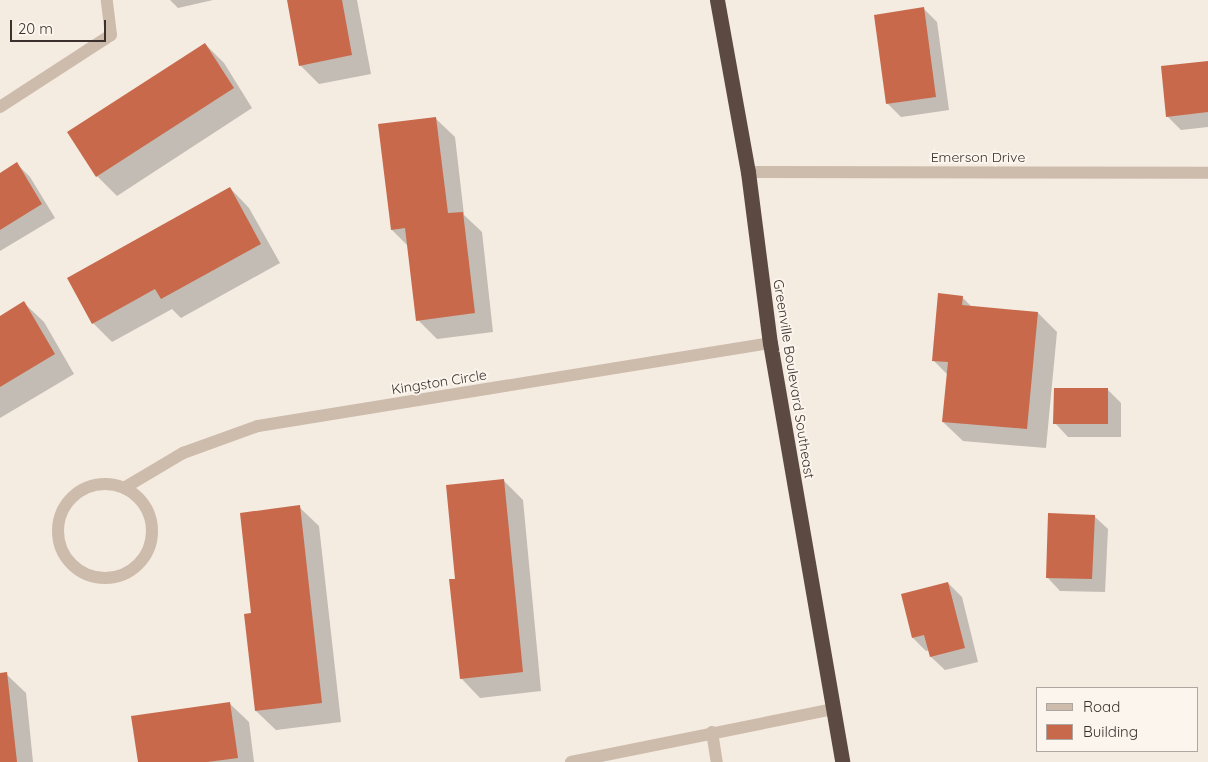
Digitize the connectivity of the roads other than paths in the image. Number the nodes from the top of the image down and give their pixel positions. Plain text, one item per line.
1 (107, 0) edge
2 (717, 0) edge
3 (0, 107) edge
4 (748, 172) junction
5 (1208, 173) edge
6 (770, 343) junction
7 (124, 488) junction
8 (833, 708) junction
9 (712, 732) junction
10 (570, 762) edge
11 (717, 762) edge
12 (842, 762) edge

1 - 3 street
2 - 4 highway, Greenville Boulevard Southeast
4 - 5 street, Emerson Drive
4 - 6 highway, Greenville Boulevard Southeast
6 - 7 street, Kingston Circle
6 - 8 highway, Greenville Boulevard Southeast
7 - 7 street
8 - 9 street
8 - 12 highway, Greenville Boulevard Southeast
9 - 10 street
9 - 11 street

